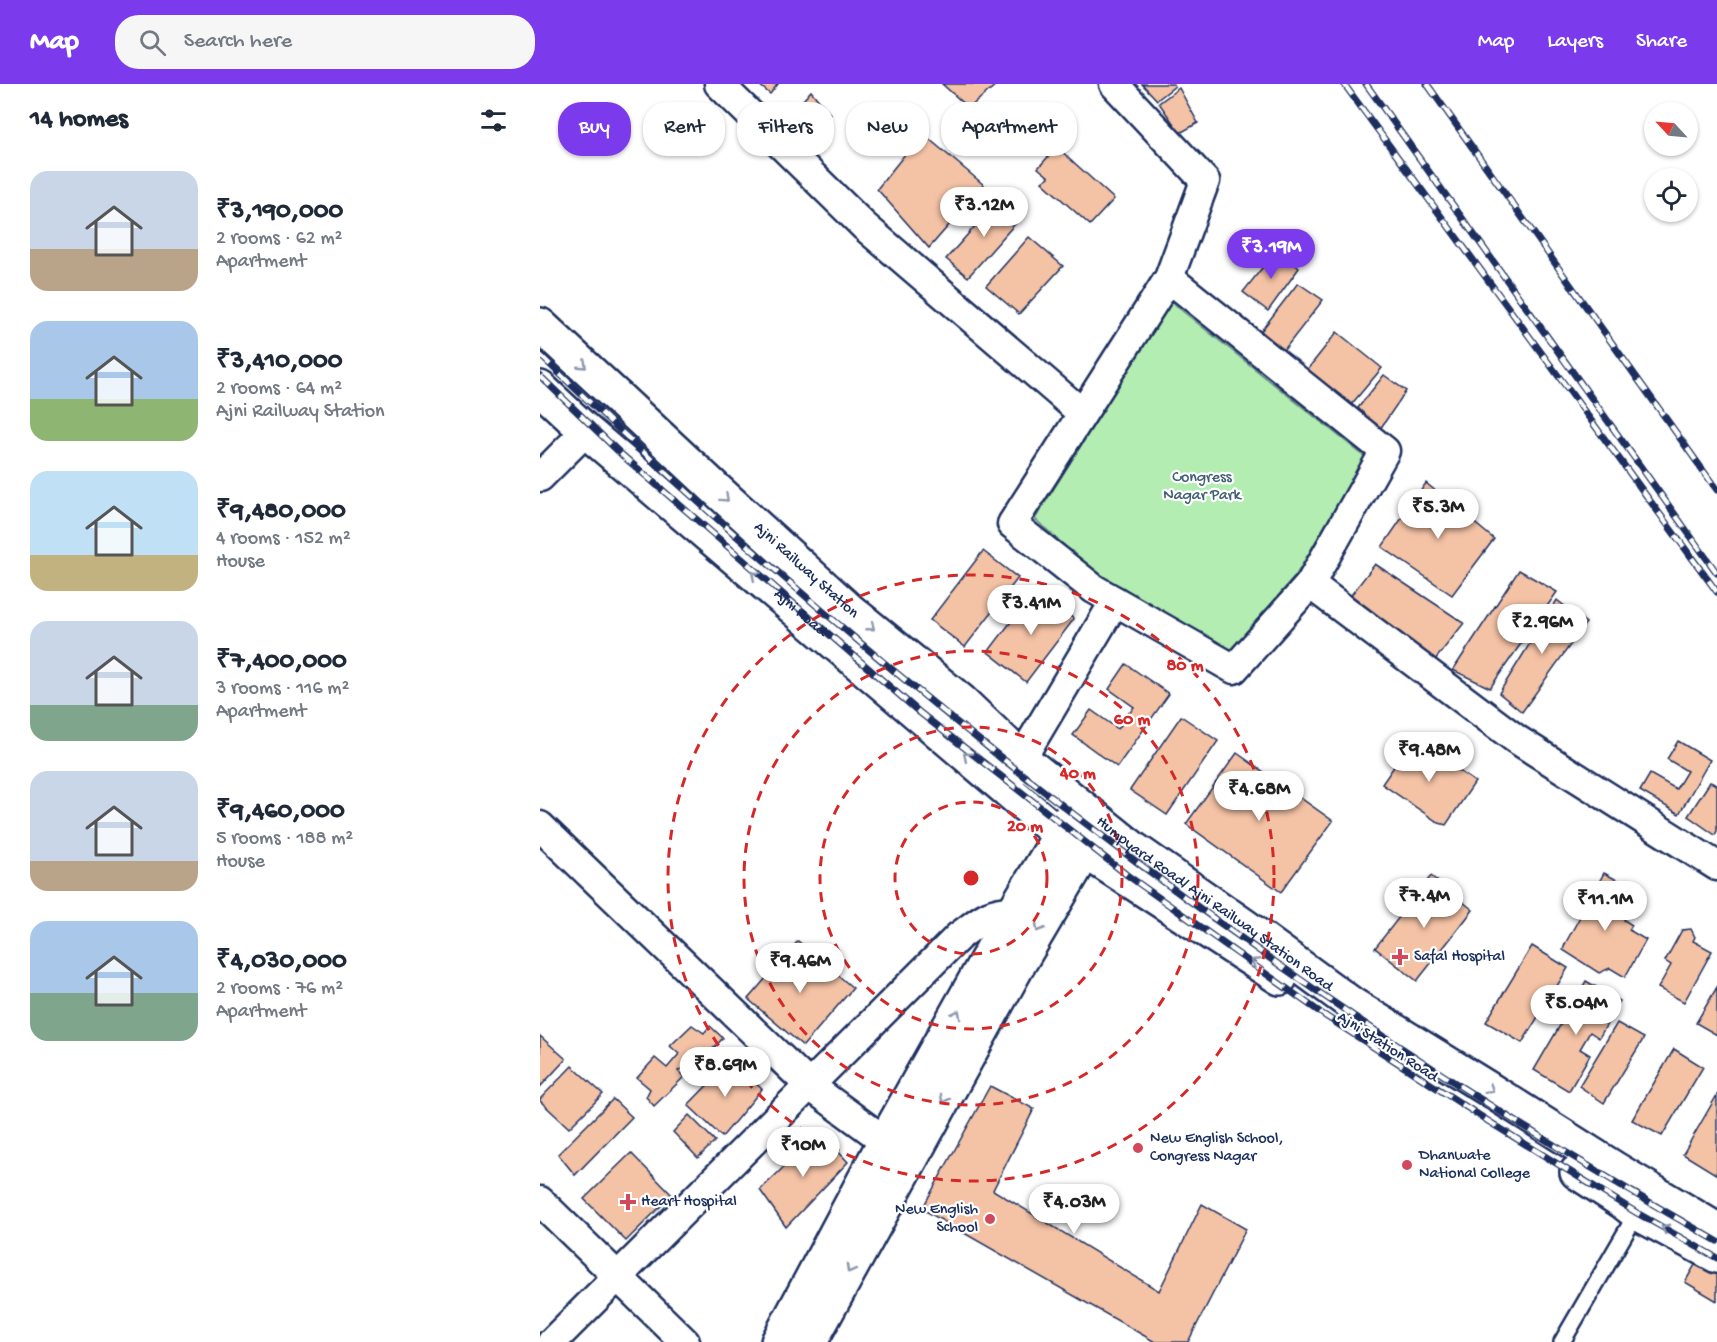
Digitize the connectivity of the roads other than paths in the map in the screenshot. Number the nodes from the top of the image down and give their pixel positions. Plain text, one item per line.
1 (719, 84) edge
2 (1114, 84) edge
3 (1169, 278) junction
4 (540, 325) edge
5 (540, 388) edge
6 (1082, 413) junction
7 (586, 431) junction
8 (540, 477) edge
9 (1310, 584) junction
10 (1115, 601) junction
11 (1022, 759) junction
12 (1013, 796) junction
13 (540, 826) edge
14 (1081, 829) junction
15 (1717, 866) edge
16 (1114, 870) junction
17 (1045, 889) junction
18 (1014, 912) junction
19 (810, 1086) junction
20 (1543, 1137) junction
21 (899, 1149) junction
22 (540, 1201) edge
23 (1637, 1213) junction
24 (1717, 1230) edge
25 (1717, 1256) edge
26 (618, 1277) junction
27 (552, 1342) edge
28 (685, 1342) edge
29 (778, 1342) edge
30 (810, 1342) edge
31 (1562, 1342) edge

1 - 6 street
2 - 3 street
3 - 6 street
3 - 9 street
4 -> 11 main road, Ajni Railway Station
5 - 7 main road, Ajni Road
6 - 10 street
7 - 8 street
12 -> 7 main road, Ajni Road
9 - 10 street
9 - 15 street
10 - 11 street
11 - 12 street
11 - 14 main road, Ajni Railway Station
12 - 14 main road, Ajni Road
12 - 17 main road
13 - 19 street
14 - 16 main road, Ajni Station Road
14 - 17 main road
14 -> 20 main road, Humpyard Road/ Ajni Railway Station Road
16 - 17 main road
20 -> 16 main road, Ajni Station Road
17 - 18 main road
17 -> 21 main road
18 - 19 street
21 -> 18 main road
19 - 21 street
19 - 26 street
20 - 23 main road, Ajni Station Road
20 - 24 main road, Humpyard Road/ Ajni Railway Station Road
21 - 29 main road
21 -> 30 main road
22 - 26 street
25 -> 23 main road, Ajni Station Road
23 - 31 lane
26 - 27 street
26 - 28 street

